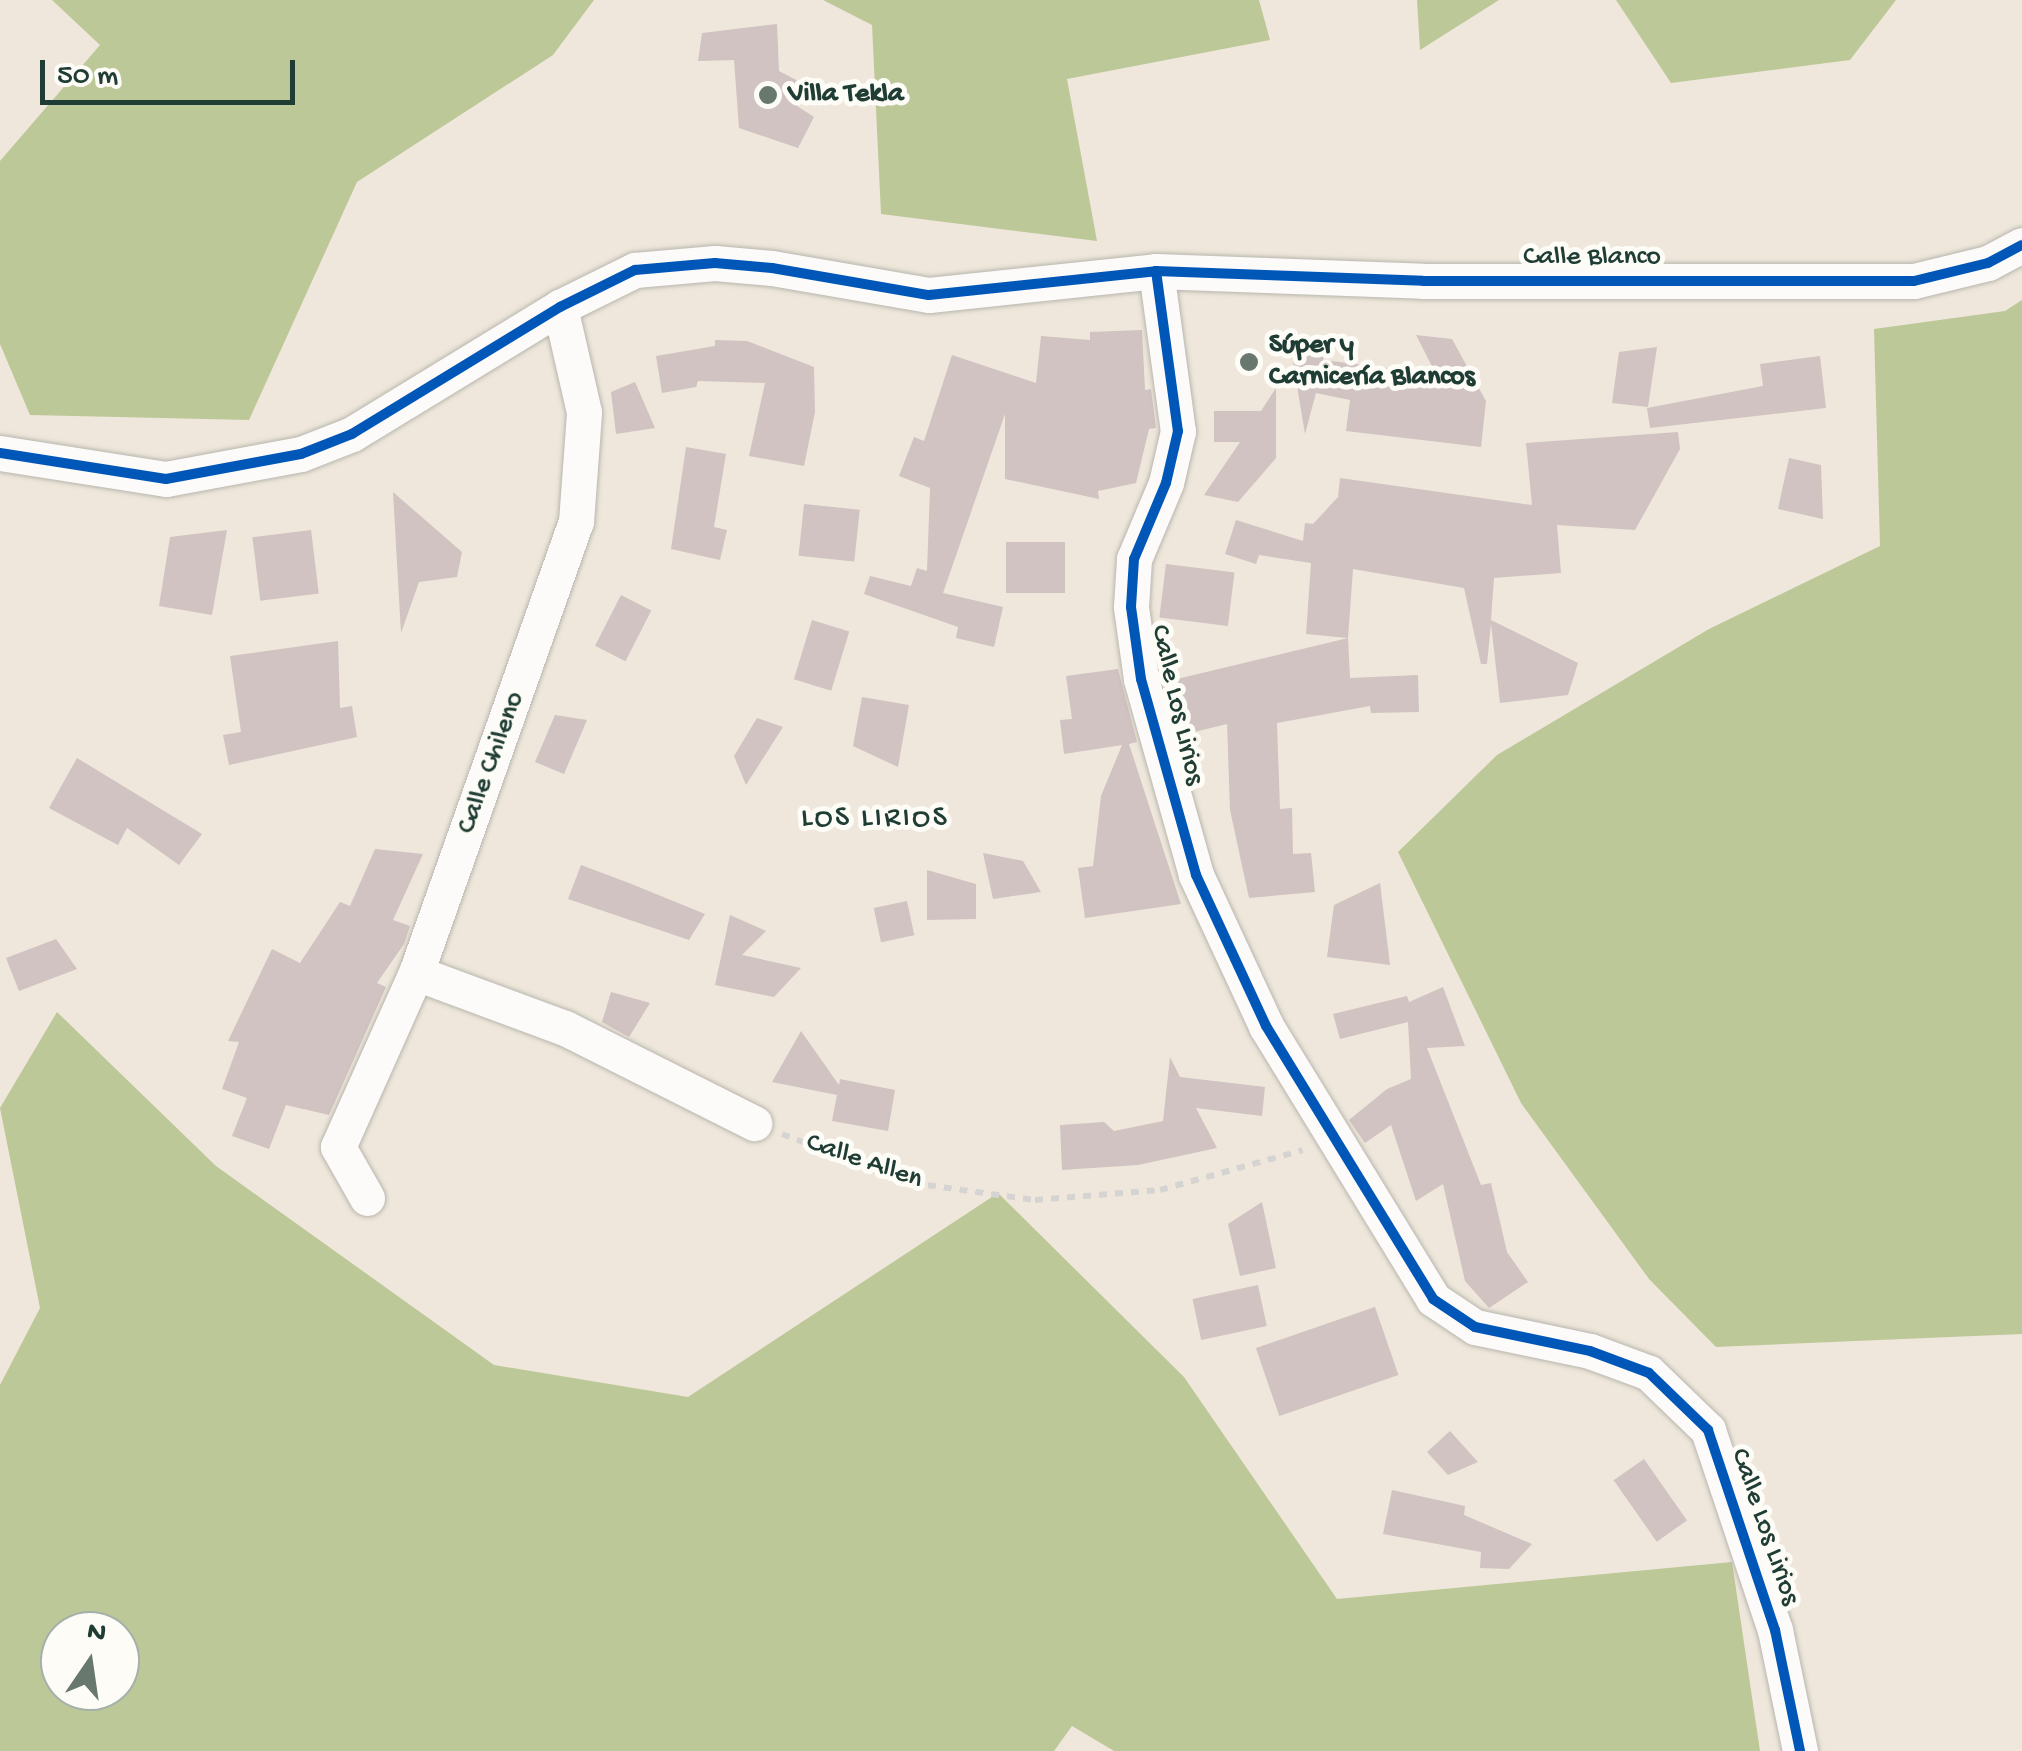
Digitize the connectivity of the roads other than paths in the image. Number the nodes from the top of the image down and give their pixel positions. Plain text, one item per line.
1 (2022, 246) edge
2 (1156, 271) junction
3 (560, 308) junction
4 (0, 452) edge
5 (416, 974) junction
6 (754, 1123) road end
7 (367, 1198) dead end
8 (1800, 1751) edge

1 - 2 street, Calle Blanco
2 - 3 street
2 - 8 street, Calle Los Lirios
3 - 4 street
3 - 5 street, Calle Chileno
5 - 6 street
5 - 7 street, Calle Chileno

